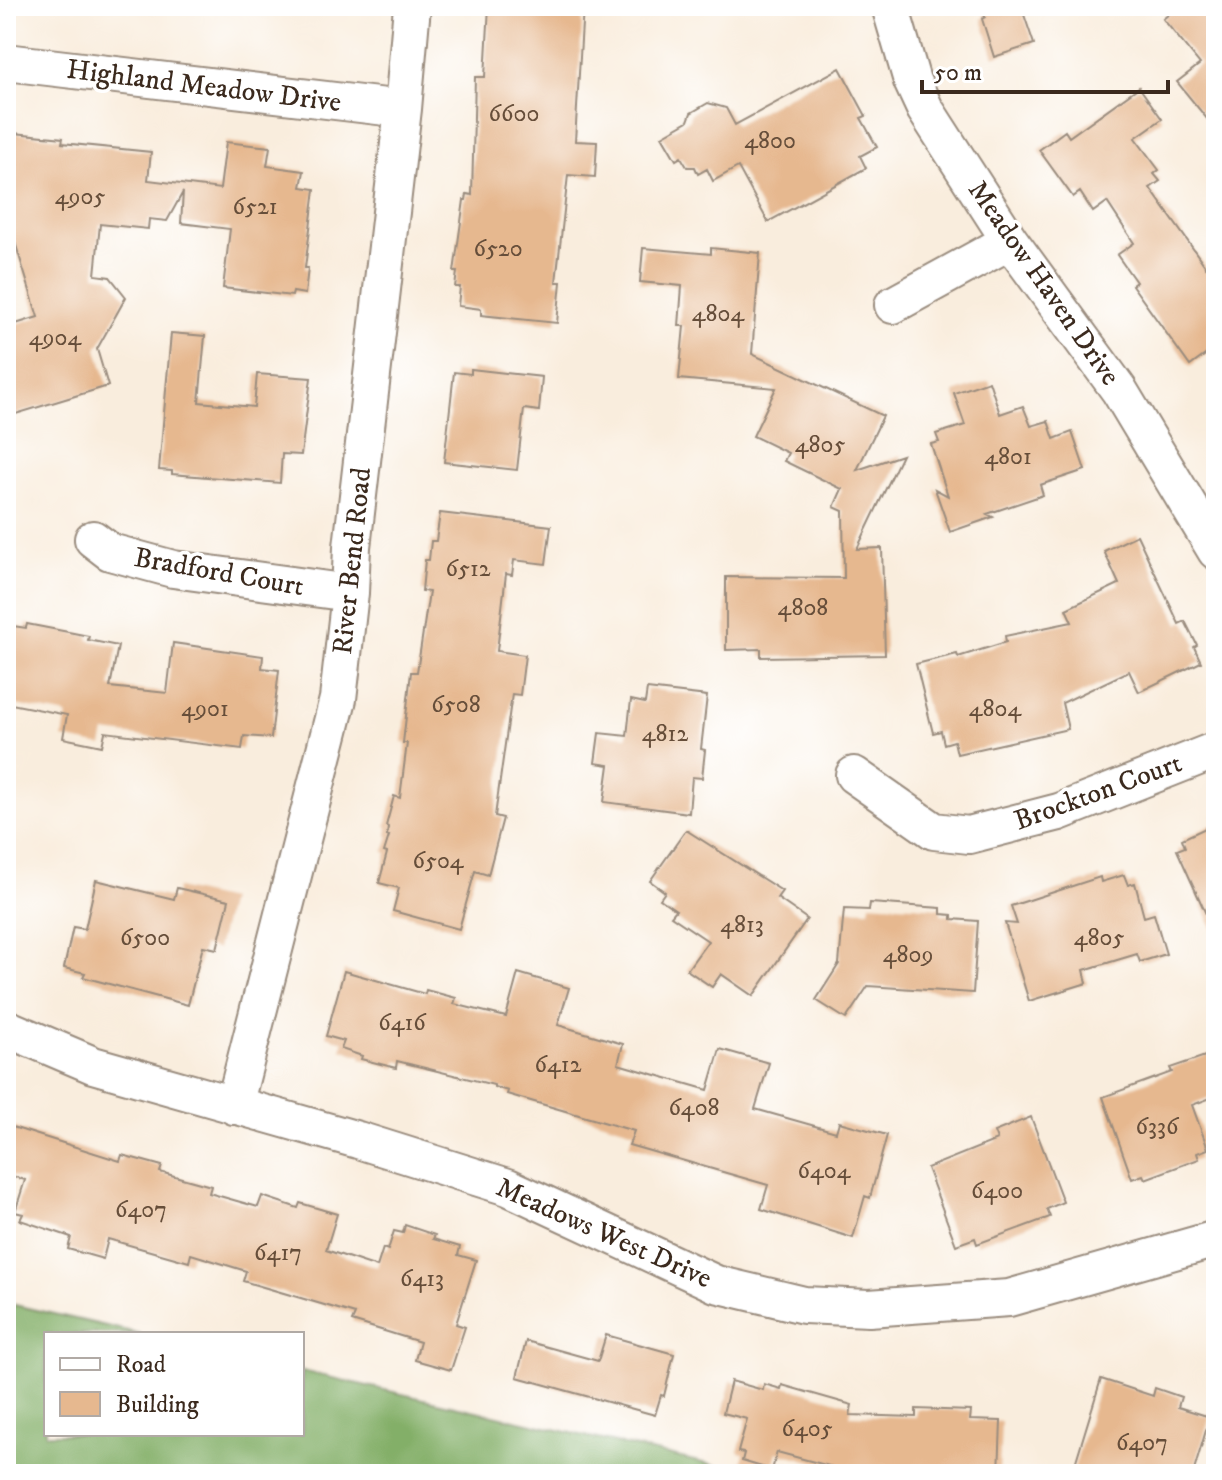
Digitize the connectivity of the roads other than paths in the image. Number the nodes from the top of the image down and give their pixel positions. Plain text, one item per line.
1 (412, 6) edge
2 (890, 6) edge
3 (6, 62) edge
4 (403, 109) junction
5 (1010, 241) junction
6 (893, 305) dead end
7 (93, 539) dead end
8 (1216, 551) edge
9 (350, 593) junction
10 (1216, 750) edge
11 (854, 775) dead end
12 (6, 1028) edge
13 (234, 1106) junction
14 (1216, 1239) edge

1 - 4 street, River Bend Road
2 - 5 street, Meadow Haven Drive
3 - 4 street, Highland Meadow Drive
4 - 9 street, River Bend Road
5 - 6 street
5 - 8 street, Meadow Haven Drive
7 - 9 street, Bradford Court
9 - 13 street, River Bend Road
10 - 11 street, Brockton Court
12 - 13 street, Meadows West Drive
13 - 14 street, Meadows West Drive

